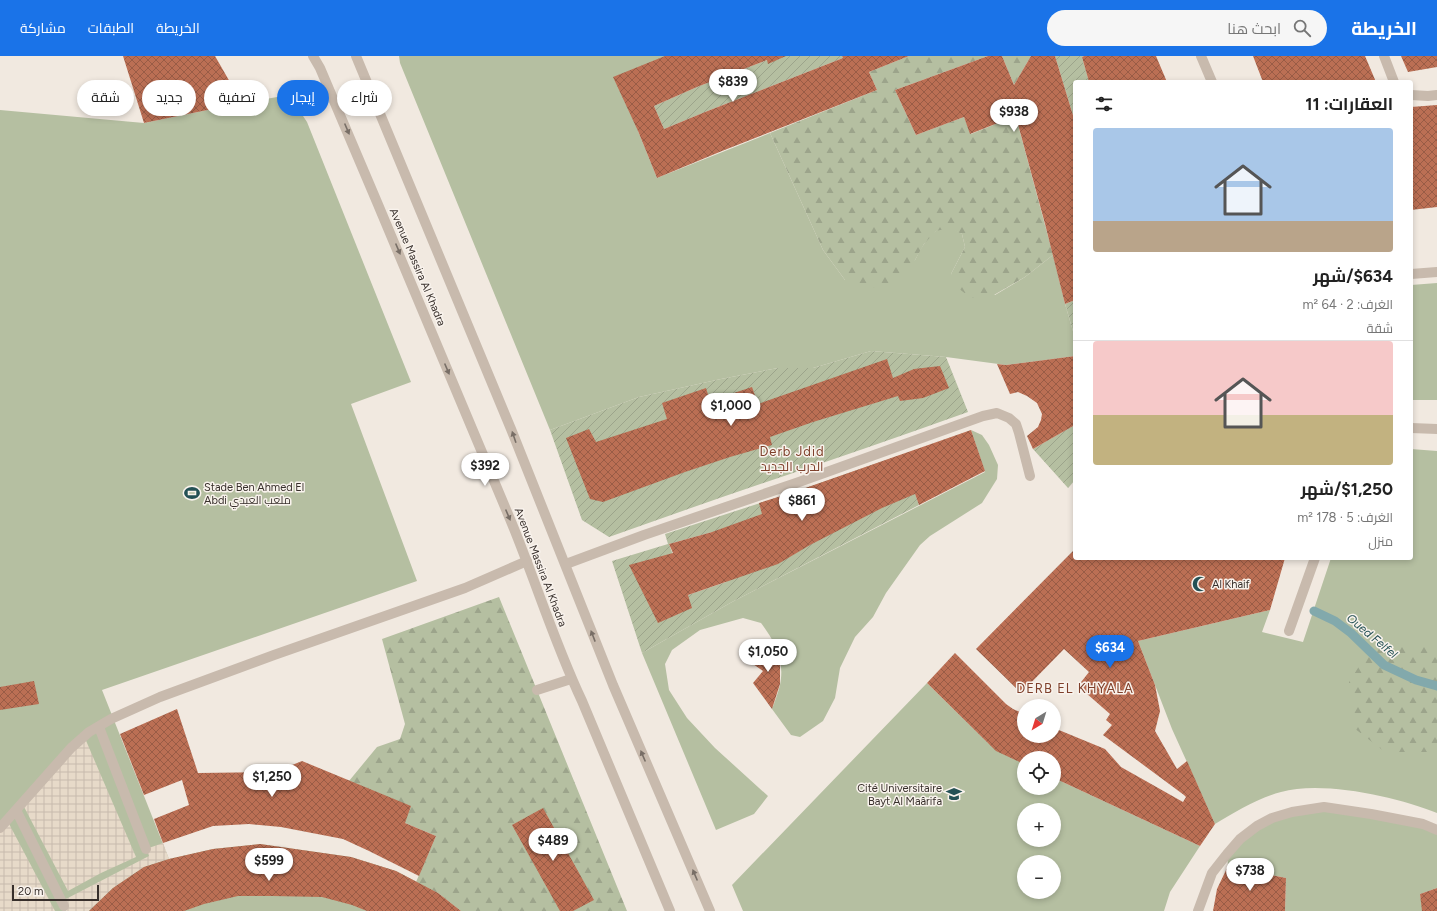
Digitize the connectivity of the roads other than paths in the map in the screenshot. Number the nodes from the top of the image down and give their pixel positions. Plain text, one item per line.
1 (313, 56) edge
2 (356, 56) edge
3 (1202, 56) edge
4 (1384, 56) edge
5 (1211, 80) edge
6 (1393, 80) edge
7 (1413, 95) edge
8 (1437, 95) edge
9 (1437, 272) edge
10 (1413, 274) edge
11 (1413, 428) edge
12 (1437, 429) edge
13 (1030, 476) dead end
14 (527, 560) junction
15 (1314, 560) edge
16 (566, 564) junction
17 (1289, 631) dead end
18 (571, 679) junction
19 (537, 690) dead end
20 (99, 727) junction
21 (16, 810) junction
22 (0, 828) edge
23 (1437, 830) edge
24 (146, 849) dead end
25 (64, 906) dead end
26 (670, 911) edge
27 (710, 911) edge
28 (1198, 911) edge

1 -> 14 street, Avenue Massira Al Khadra
16 -> 2 street, Avenue Massira Al Khadra
3 - 5 street
4 - 6 street
7 - 8 street
9 - 10 street
11 - 12 street
13 - 16 street
14 - 18 street, Avenue Massira Al Khadra
14 - 20 street
15 - 17 street
27 -> 16 street, Avenue Massira Al Khadra
18 - 19 street
18 - 26 street, Avenue Massira Al Khadra
20 - 21 street
20 - 24 street
21 - 22 street
21 - 25 street
23 - 28 street

